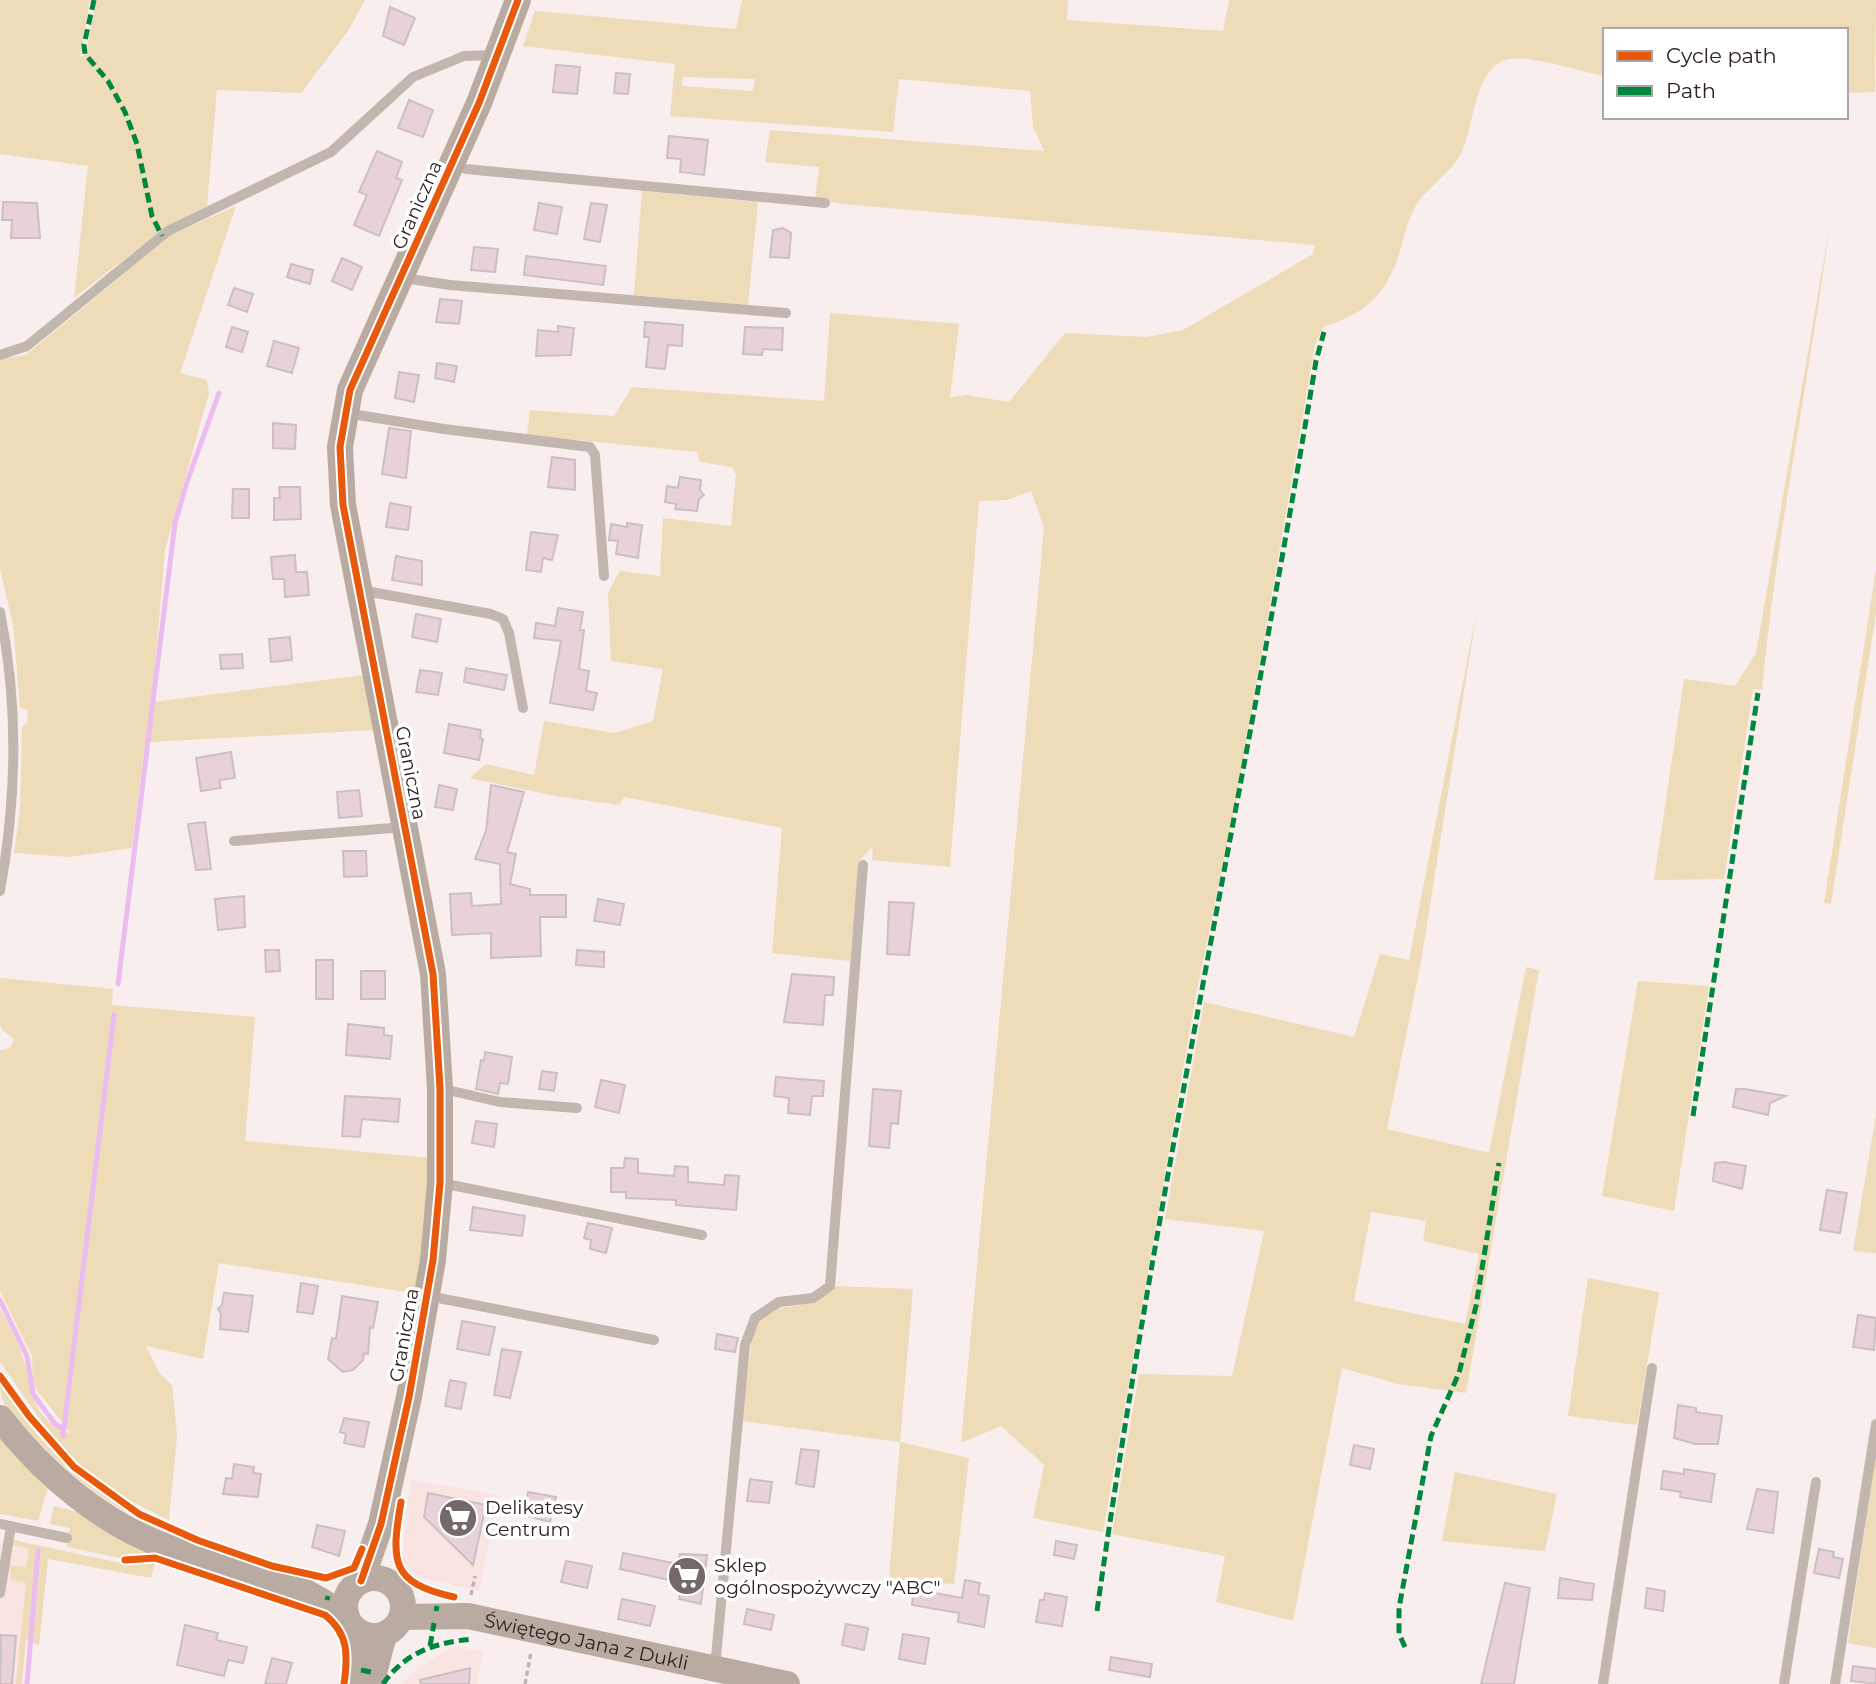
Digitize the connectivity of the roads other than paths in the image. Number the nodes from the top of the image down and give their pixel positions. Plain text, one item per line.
1 (518, 0) edge
2 (500, 55) junction
3 (452, 165) junction
4 (825, 203) dead end
5 (401, 277) junction
6 (786, 313) dead end
7 (0, 355) edge
8 (346, 413) junction
9 (604, 576) dead end
10 (359, 590) junction
11 (0, 612) edge
12 (523, 708) dead end
13 (405, 827) junction
14 (234, 841) dead end
15 (863, 865) dead end
16 (0, 891) edge
17 (440, 1088) junction
18 (577, 1108) dead end
19 (440, 1183) junction
20 (702, 1235) dead end
21 (427, 1295) junction
22 (654, 1340) dead end
23 (1652, 1368) dead end
24 (0, 1418) edge
25 (1876, 1424) edge
26 (1816, 1482) dead end
27 (381, 1524) junction
28 (5, 1525) edge
29 (67, 1538) dead end
30 (0, 1593) edge
31 (353, 1605) junction
32 (394, 1607) junction
33 (715, 1669) junction
34 (773, 1683) edge
35 (356, 1684) edge
36 (370, 1684) edge
37 (1603, 1684) edge
38 (1784, 1684) edge
39 (1835, 1684) edge

1 - 2 street, Graniczna
2 - 3 street, Graniczna
2 - 7 lane
3 - 4 lane
3 - 5 street, Graniczna
5 - 6 lane
5 - 8 street, Graniczna
8 - 9 lane
8 - 10 street, Graniczna
10 - 12 lane
10 - 13 street, Graniczna
11 - 16 lane
13 - 14 lane
13 - 17 street, Graniczna
15 - 33 lane
17 - 18 lane
17 - 19 street, Graniczna
19 - 20 lane
19 - 21 street, Graniczna
21 - 22 lane
21 - 27 street, Graniczna
23 - 37 lane
24 - 31 street
25 - 39 lane
26 - 38 lane
27 - 31 street, Graniczna
27 - 32 street, Graniczna
28 - 29 lane
28 - 30 lane
31 - 32 street
31 - 32 street
31 - 35 street, Graniczna
32 - 33 street, Świętego Jana z Dukli
32 - 36 street, Graniczna
33 - 34 street, Świętego Jana z Dukli

